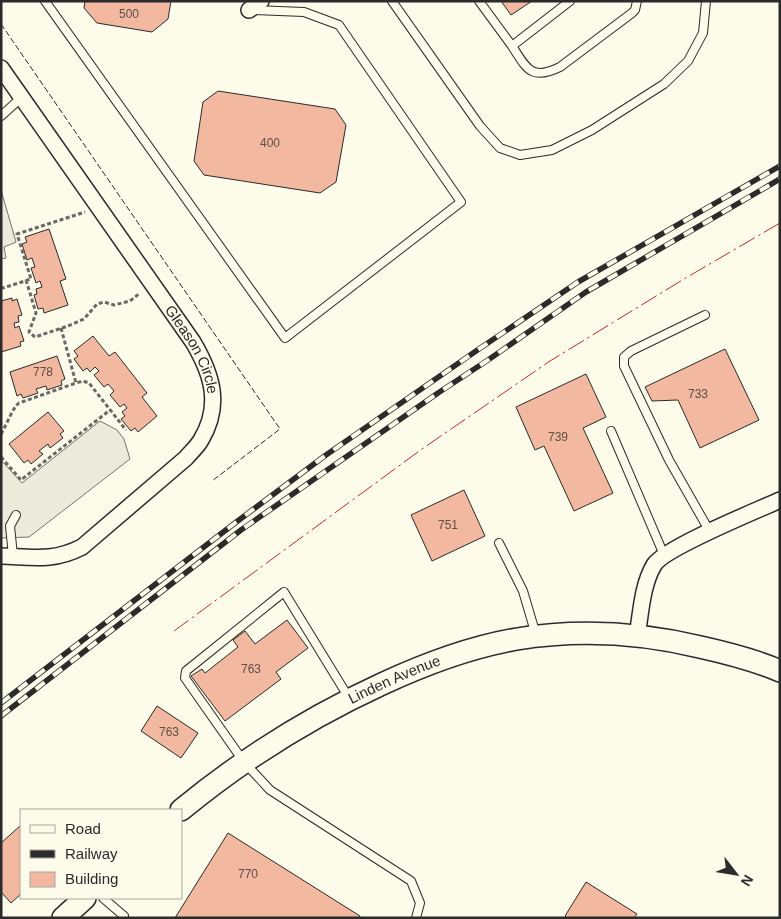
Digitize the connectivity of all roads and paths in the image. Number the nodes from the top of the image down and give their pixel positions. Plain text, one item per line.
1 (45, 1) edge
2 (392, 1) edge
3 (479, 1) edge
4 (570, 1) edge
5 (636, 1) edge
6 (706, 1) edge
7 (254, 4) edge
8 (512, 46) junction
9 (1, 68) edge
10 (22, 97) junction
11 (1, 116) edge
12 (99, 208) junction
13 (26, 280) junction
14 (152, 284) junction
15 (1, 287) edge
16 (705, 315) dead end
17 (61, 328) junction
18 (76, 384) junction
19 (110, 410) junction
20 (126, 430) dead end
21 (611, 431) dead end
22 (1, 434) edge
23 (1, 457) edge
24 (780, 500) edge
25 (16, 515) dead end
26 (710, 532) junction
27 (499, 543) dead end
28 (664, 555) junction
29 (7, 556) edge
30 (638, 636) junction
31 (537, 637) junction
32 (780, 671) edge
33 (350, 700) junction
34 (244, 762) junction
35 (182, 809) edge
36 (84, 899) edge
37 (104, 899) edge
38 (63, 918) edge
39 (123, 918) edge
40 (416, 918) edge

1 - 7 lane
2 - 6 lane
3 - 8 lane
4 - 8 lane
5 - 8 lane
9 - 10 street, Gleason Circle
10 - 11 lane
10 - 12 street, Gleason Circle
12 - 13 path
12 - 14 street, Gleason Circle
13 - 15 path
13 - 17 path
14 - 17 path
14 - 29 street, Gleason Circle
16 - 26 lane
17 - 18 path
18 - 19 path
18 - 22 path
19 - 20 path
19 - 23 path
21 - 28 lane
24 - 26 street
25 - 29 lane
26 - 28 street
27 - 31 lane
28 - 30 street
30 - 31 main road, Linden Avenue
30 - 32 main road, Linden Avenue
31 - 33 main road, Linden Avenue
33 - 34 main road, Linden Avenue
33 - 34 lane
34 - 35 main road, Linden Avenue
34 - 40 lane
36 - 38 main road
37 - 39 lane

